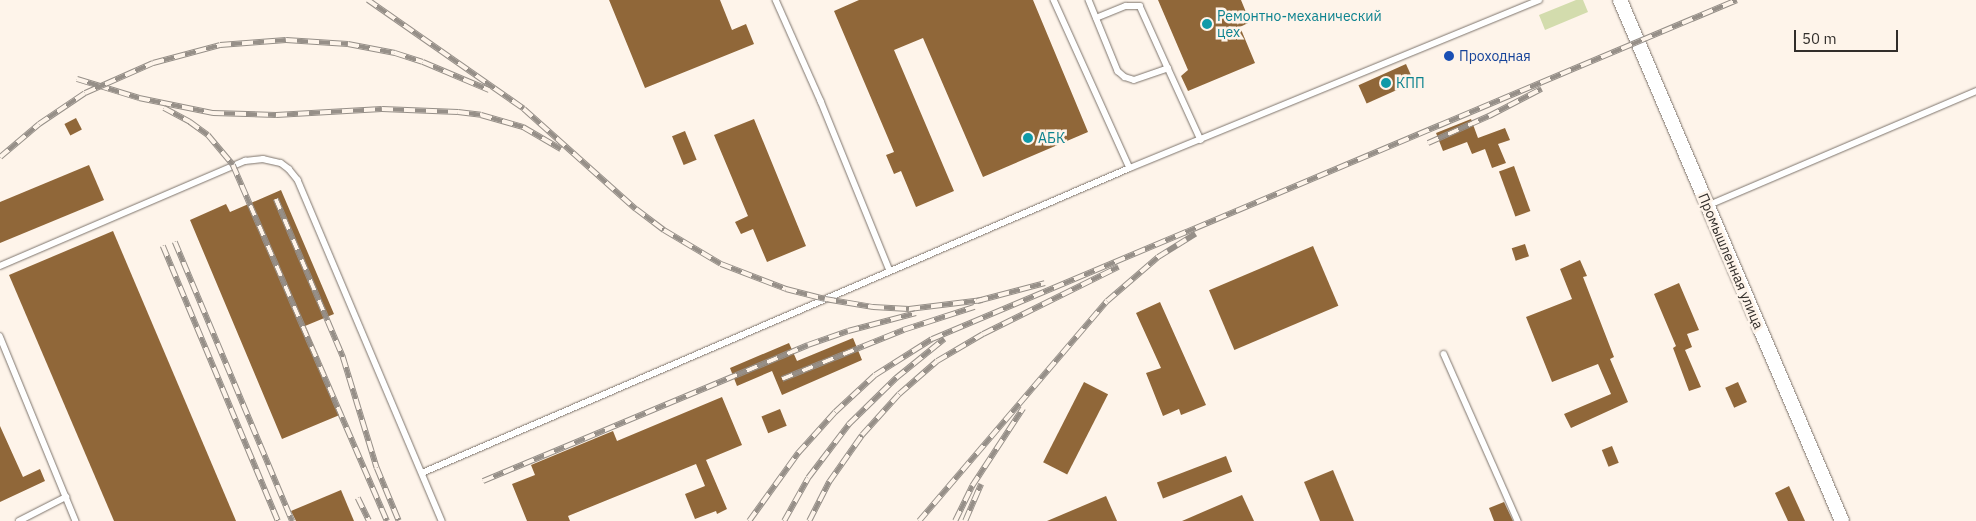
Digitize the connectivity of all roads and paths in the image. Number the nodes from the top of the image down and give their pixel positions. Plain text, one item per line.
1 (776, 0) edge
2 (1054, 0) edge
3 (1089, 0) edge
4 (1539, 0) edge
5 (1620, 0) edge
6 (1096, 18) junction
7 (1168, 68) junction
8 (1976, 91) edge
9 (1201, 140) junction
10 (1130, 168) junction
11 (1708, 206) junction
12 (0, 266) edge
13 (890, 271) junction
14 (0, 336) edge
15 (1444, 354) dead end
16 (422, 473) junction
17 (66, 497) junction
18 (19, 521) edge
19 (76, 521) edge
20 (442, 521) edge
21 (1518, 521) edge
22 (1842, 521) edge

1 - 13 lane
2 - 10 lane
3 - 6 lane
4 - 9 lane
5 - 11 street, Промышленная улица
6 - 7 lane
6 - 7 lane
7 - 9 lane
8 - 11 lane
9 - 10 lane
10 - 13 lane
11 - 22 street, Промышленная улица
12 - 16 lane
13 - 16 lane
14 - 17 lane
15 - 21 lane
16 - 20 lane
17 - 18 lane
17 - 19 lane

